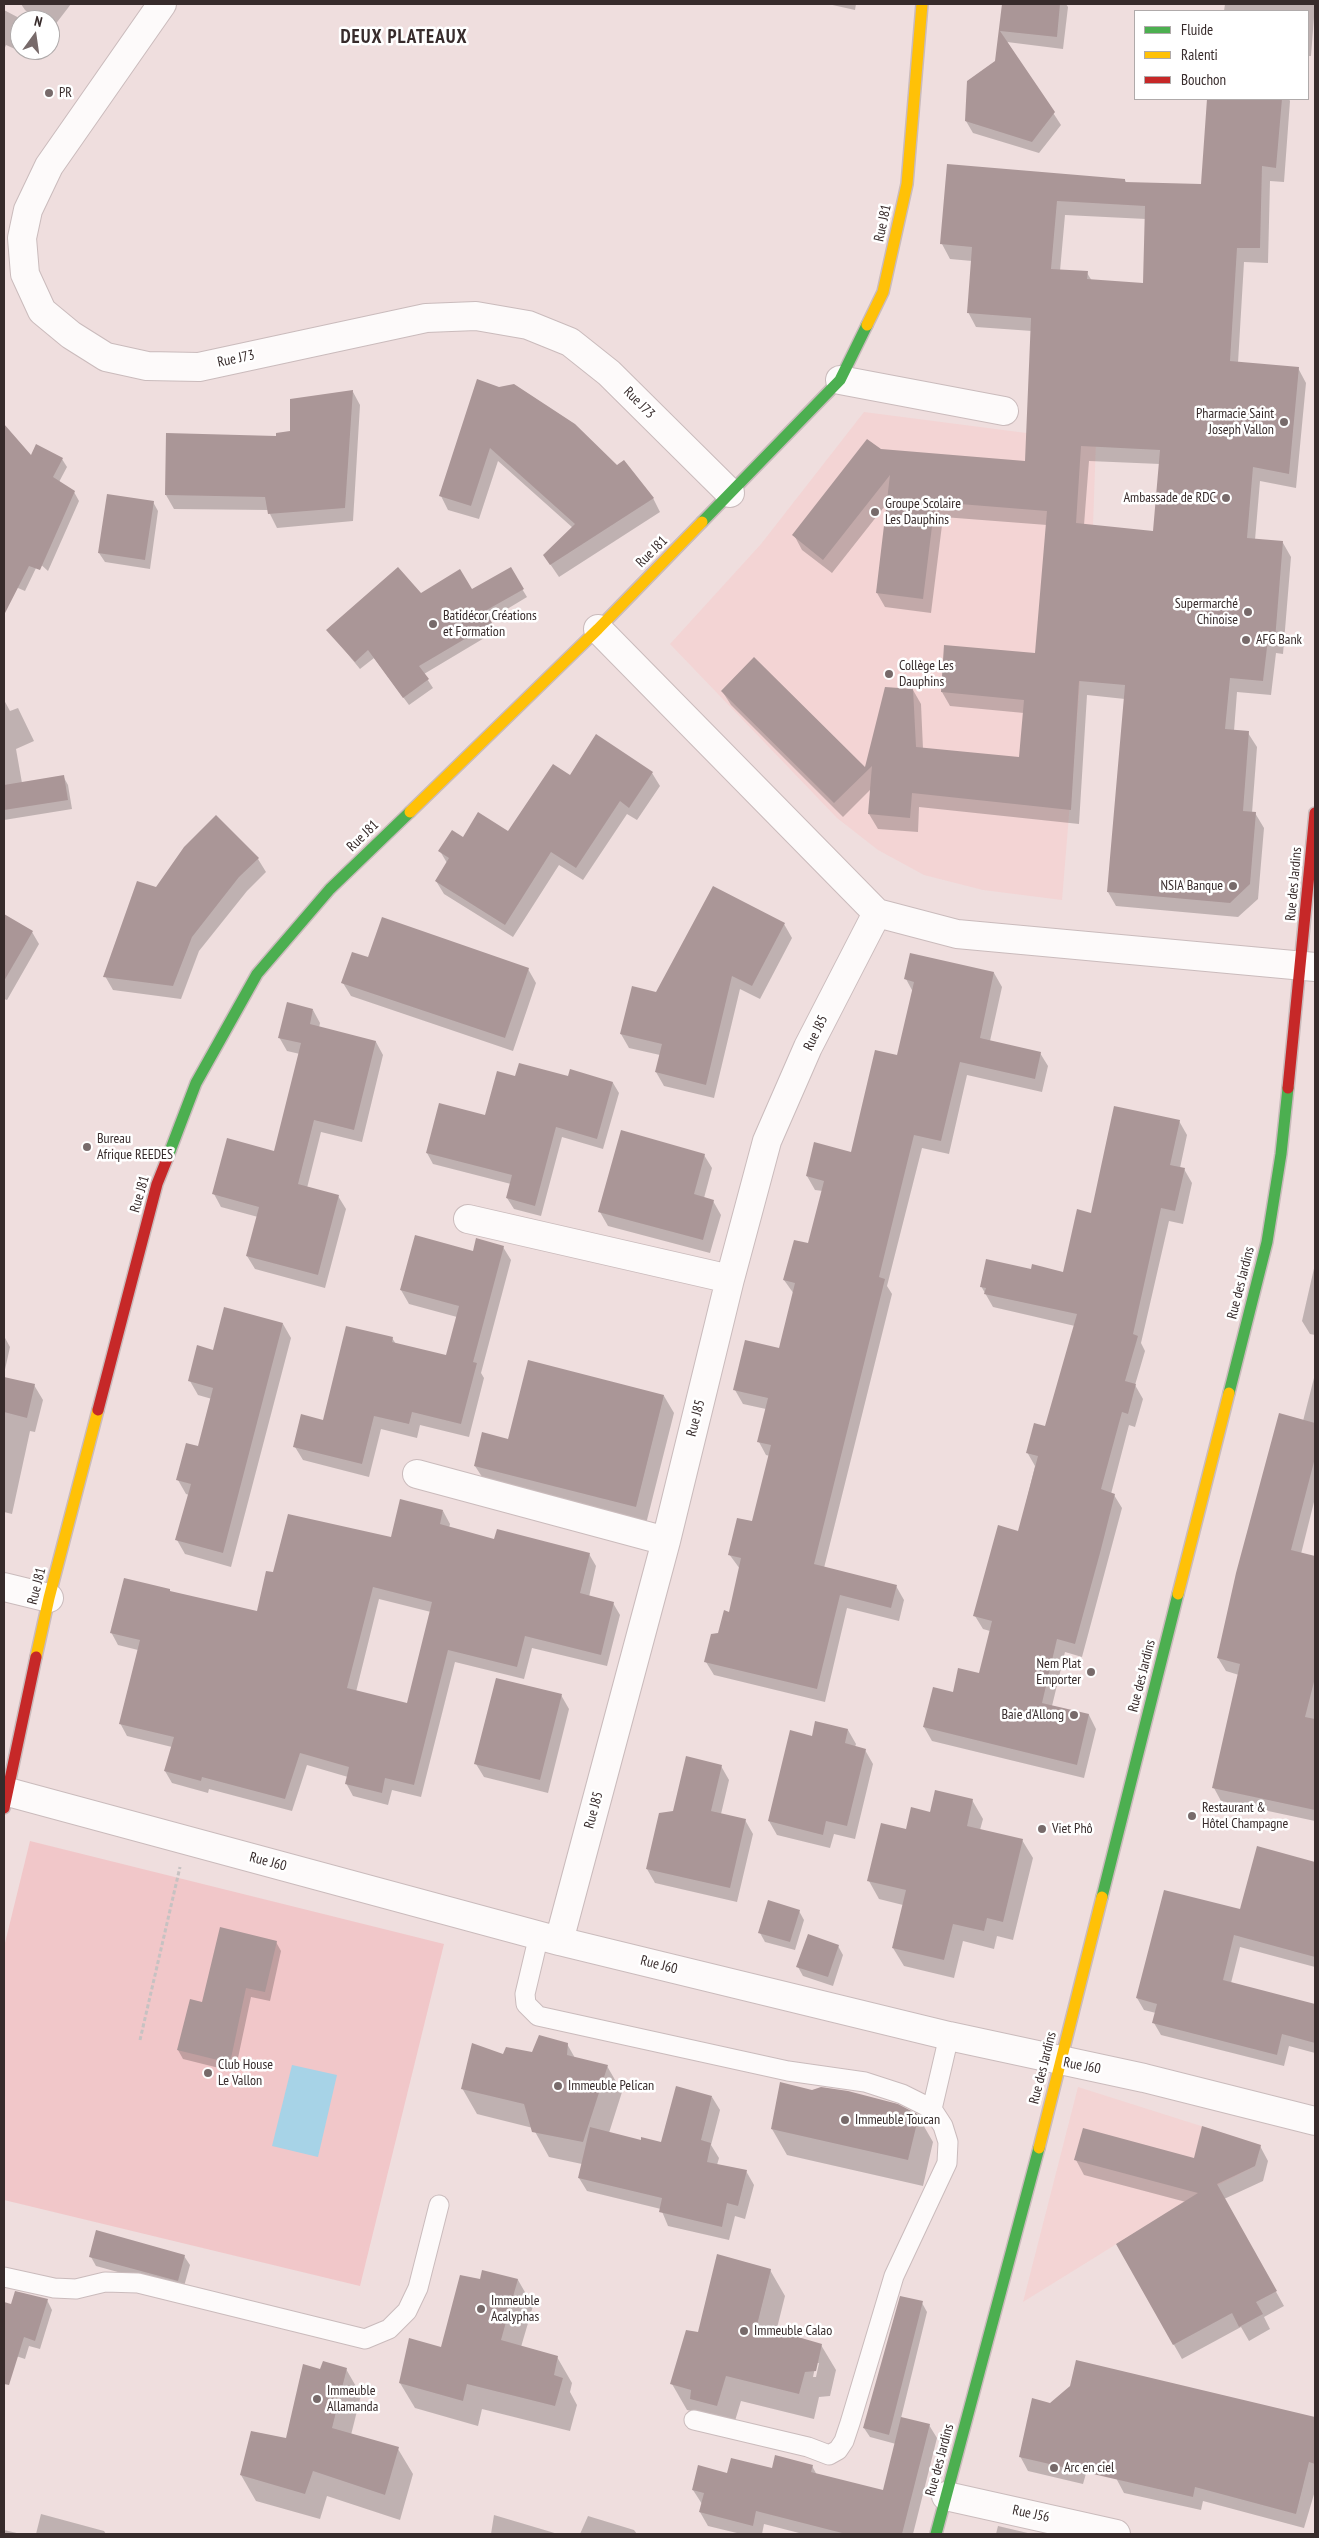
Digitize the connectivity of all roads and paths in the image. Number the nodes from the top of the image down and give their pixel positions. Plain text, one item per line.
1 (162, 4) edge
2 (922, 4) edge
3 (840, 380) junction
4 (1004, 411) dead end
5 (730, 493) junction
6 (598, 629) junction
7 (1315, 813) edge
8 (877, 913) junction
9 (1308, 967) edge
10 (468, 1219) dead end
11 (730, 1279) junction
12 (417, 1474) dead end
13 (666, 1541) junction
14 (4, 1587) edge
15 (49, 1598) junction
16 (6, 1800) edge
17 (186, 1840) junction
18 (549, 1938) junction
19 (949, 2036) junction
20 (140, 2040) dead end
21 (1061, 2062) junction
22 (932, 2109) junction
23 (1315, 2121) edge
24 (439, 2205) dead end
25 (4, 2277) edge
26 (694, 2420) dead end
27 (946, 2496) junction
28 (1102, 2532) edge
29 (936, 2534) edge

1 - 5 street, Rue J73
2 - 3 street, Rue J81
3 - 4 street
3 - 5 street, Rue J81
5 - 6 street, Rue J81
6 - 8 street
6 - 15 street, Rue J81
7 - 9 street, Rue des Jardins
8 - 9 street
8 - 11 street, Rue J85
9 - 21 street, Rue des Jardins
10 - 11 street
11 - 13 street, Rue J85
12 - 13 street
13 - 18 street, Rue J85
14 - 15 street
15 - 16 street, Rue J81
16 - 17 street, Rue J60
17 - 18 street, Rue J60
17 - 20 path
18 - 19 street, Rue J60
18 - 22 lane
19 - 21 street, Rue J60
19 - 22 lane
21 - 23 street, Rue J60
21 - 27 street, Rue des Jardins
22 - 26 lane
24 - 25 lane
27 - 28 street, Rue J56
27 - 29 street, Rue des Jardins

